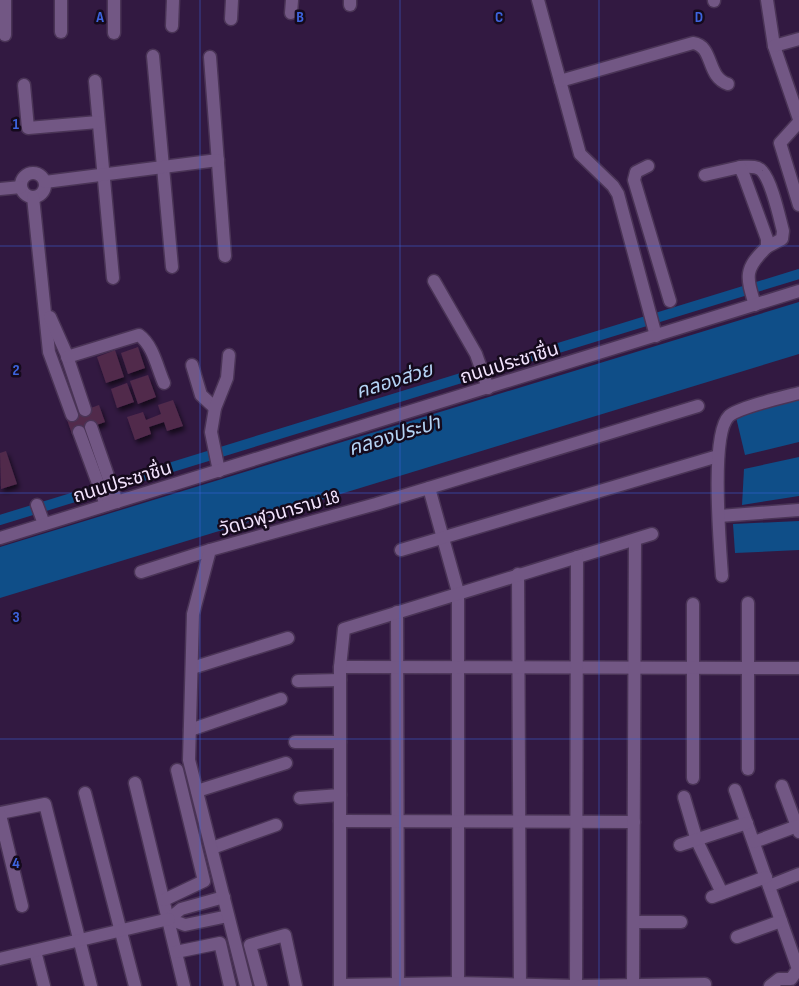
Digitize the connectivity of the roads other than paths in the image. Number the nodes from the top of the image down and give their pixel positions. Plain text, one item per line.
1 (5, 0) edge
2 (61, 0) edge
3 (114, 0) edge
4 (173, 0) edge
5 (232, 0) edge
6 (538, 0) edge
7 (767, 0) edge
8 (232, 19) dead end
9 (172, 26) dead end
10 (61, 32) dead end
11 (114, 33) dead end
12 (6, 36) dead end
13 (799, 39) edge
14 (774, 46) junction
15 (153, 56) dead end
16 (210, 57) dead end
17 (95, 80) dead end
18 (560, 81) junction
19 (728, 84) dead end
20 (24, 85) dead end
21 (799, 121) edge
22 (98, 122) junction
23 (218, 160) junction
24 (648, 166) dead end
25 (740, 167) junction
26 (163, 168) junction
27 (102, 175) junction
28 (705, 175) dead end
29 (45, 182) junction
30 (21, 188) junction
31 (0, 189) edge
32 (33, 197) junction
33 (799, 205) edge
34 (653, 244) junction
35 (766, 247) junction
36 (633, 251) junction
37 (225, 256) dead end
38 (172, 267) dead end
39 (113, 278) dead end
40 (434, 281) dead end
41 (799, 290) edge
42 (670, 301) dead end
43 (755, 305) junction
44 (46, 310) junction
45 (656, 336) junction
46 (229, 355) dead end
47 (68, 357) junction
48 (192, 365) dead end
49 (164, 383) dead end
50 (488, 388) junction
51 (799, 393) edge
52 (698, 406) dead end
53 (215, 408) junction
54 (85, 410) dead end
55 (72, 415) dead end
56 (85, 430) dead end
57 (718, 456) junction
58 (219, 471) junction
59 (429, 488) junction
60 (112, 504) junction
61 (37, 505) dead end
62 (799, 510) edge
63 (719, 516) junction
64 (43, 521) junction
65 (652, 534) dead end
66 (0, 538) edge
67 (443, 538) junction
68 (635, 540) junction
69 (210, 550) junction
70 (401, 550) dead end
71 (577, 557) junction
72 (141, 572) dead end
73 (518, 574) junction
74 (722, 576) dead end
75 (458, 592) junction
76 (748, 603) dead end
77 (693, 604) dead end
78 (397, 612) junction
79 (288, 638) dead end
80 (340, 667) junction
81 (398, 667) junction
82 (459, 667) junction
83 (518, 667) junction
84 (577, 667) junction
85 (192, 668) junction
86 (634, 668) junction
87 (748, 668) junction
88 (799, 668) edge
89 (693, 669) junction
90 (340, 680) junction
91 (298, 681) dead end
92 (280, 699) dead end
93 (190, 730) junction
94 (295, 742) dead end
95 (340, 742) junction
96 (286, 763) dead end
97 (748, 769) dead end
98 (177, 770) dead end
99 (693, 778) dead end
100 (135, 783) dead end
101 (782, 786) dead end
102 (735, 790) dead end
103 (197, 791) junction
104 (85, 793) dead end
105 (340, 795) junction
106 (684, 797) dead end
107 (300, 798) dead end
108 (0, 814) edge
109 (340, 821) junction
110 (398, 822) junction
111 (458, 822) junction
112 (518, 822) junction
113 (576, 822) junction
114 (634, 822) junction
115 (747, 823) junction
116 (276, 825) dead end
117 (798, 829) edge
118 (697, 841) junction
119 (754, 842) junction
120 (680, 845) dead end
121 (212, 848) junction
122 (799, 874) edge
123 (767, 881) junction
124 (224, 897) junction
125 (164, 900) junction
126 (22, 906) dead end
127 (228, 916) junction
128 (169, 919) junction
129 (781, 921) junction
130 (634, 922) junction
131 (681, 922) dead end
132 (121, 931) junction
133 (737, 937) dead end
134 (79, 940) junction
135 (35, 951) junction
136 (176, 952) junction
137 (0, 959) edge
138 (794, 978) edge
139 (458, 984) edge
140 (705, 984) dead end
141 (398, 985) edge
142 (520, 985) edge
143 (633, 985) edge
144 (44, 986) edge
145 (91, 986) edge
146 (135, 986) edge
147 (184, 986) edge
148 (230, 986) edge
149 (246, 986) edge
150 (261, 986) edge
151 (296, 986) edge
152 (340, 986) edge
153 (575, 986) edge
154 (580, 986) edge
155 (770, 986) edge

1 - 12 street
2 - 10 street
3 - 11 street
4 - 9 street
5 - 8 street
6 - 18 street
7 - 14 street
13 - 14 street
14 - 21 street
15 - 26 street
16 - 23 street
17 - 22 street
18 - 19 street
18 - 36 street
20 - 22 street
21 - 33 street
22 - 27 street
23 - 26 street
23 - 37 street
24 - 34 street
25 - 28 street
25 - 35 street
25 - 35 street
26 - 27 street
26 - 38 street
27 - 29 street
27 - 39 street
29 - 30 street
29 - 32 street
30 - 31 street
30 - 32 street
32 - 44 street
34 - 36 street
34 - 42 street
35 - 43 street
36 - 45 street
40 - 50 street
41 - 43 street, ถนนประชาชื่น
43 - 45 street, ถนนประชาชื่น
44 - 47 street
44 - 55 street
45 - 50 street, ถนนประชาชื่น
46 - 53 street
47 - 49 street
47 - 54 street
48 - 53 street
50 - 58 street, ถนนประชาชื่น
51 - 57 street
52 - 59 street, วัดเวฬุวนาราม 18
53 - 58 street
56 - 60 street
57 - 63 street
57 - 67 street
58 - 60 street, ถนนประชาชื่น
59 - 67 street
59 - 69 street, วัดเวฬุวนาราม 18
60 - 64 street, ถนนประชาชื่น
61 - 64 street
62 - 63 street
63 - 74 street
64 - 66 street, ถนนประชาชื่น
65 - 68 street
67 - 70 street
67 - 75 street
68 - 71 street
68 - 86 street
69 - 72 street
69 - 85 street, วัดเวฬุวนาราม 18
71 - 73 street
71 - 84 street
73 - 75 street
73 - 83 street
75 - 78 street
75 - 82 street
76 - 87 street
77 - 89 street
78 - 80 street
78 - 81 street
79 - 85 street
80 - 81 street
80 - 90 street
81 - 82 street
81 - 110 street
82 - 83 street
82 - 111 street
83 - 84 street
83 - 112 street
84 - 86 street
84 - 113 street
85 - 93 street, วัดเวฬุวนาราม 18
86 - 89 street
86 - 114 street
87 - 88 street
87 - 89 street
87 - 97 street
89 - 99 street
90 - 91 street
90 - 95 street
92 - 93 street
93 - 103 street, วัดเวฬุวนาราม 18
94 - 95 street
95 - 105 street
96 - 103 street
98 - 125 street
100 - 125 street
101 - 117 street
102 - 115 street
103 - 121 street, วัดเวฬุวนาราม 18
104 - 132 street
105 - 107 street
105 - 109 street
106 - 118 street
108 - 126 street
108 - 134 street
109 - 110 street
109 - 152 street
110 - 111 street
110 - 141 street
111 - 112 street
111 - 139 street
112 - 113 street
112 - 142 street
113 - 114 street
113 - 153 street
114 - 130 street
115 - 118 street
115 - 119 street
116 - 121 street
117 - 119 street
118 - 120 street
118 - 123 street
119 - 123 street
121 - 124 street, วัดเวฬุวนาราม 18
122 - 123 street
123 - 129 street
124 - 127 street, วัดเวฬุวนาราม 18
124 - 128 street
125 - 128 street
127 - 128 street
127 - 149 street, วัดเวฬุวนาราม 18
128 - 132 street
128 - 136 street
129 - 133 street
129 - 138 street
130 - 131 street
130 - 143 street
132 - 134 street
132 - 146 street
134 - 135 street
134 - 145 street
135 - 137 street
135 - 144 street
136 - 147 street
136 - 148 street
138 - 155 street
139 - 141 street
139 - 142 street
140 - 143 street
141 - 152 street
142 - 153 street
143 - 154 street
150 - 151 street

